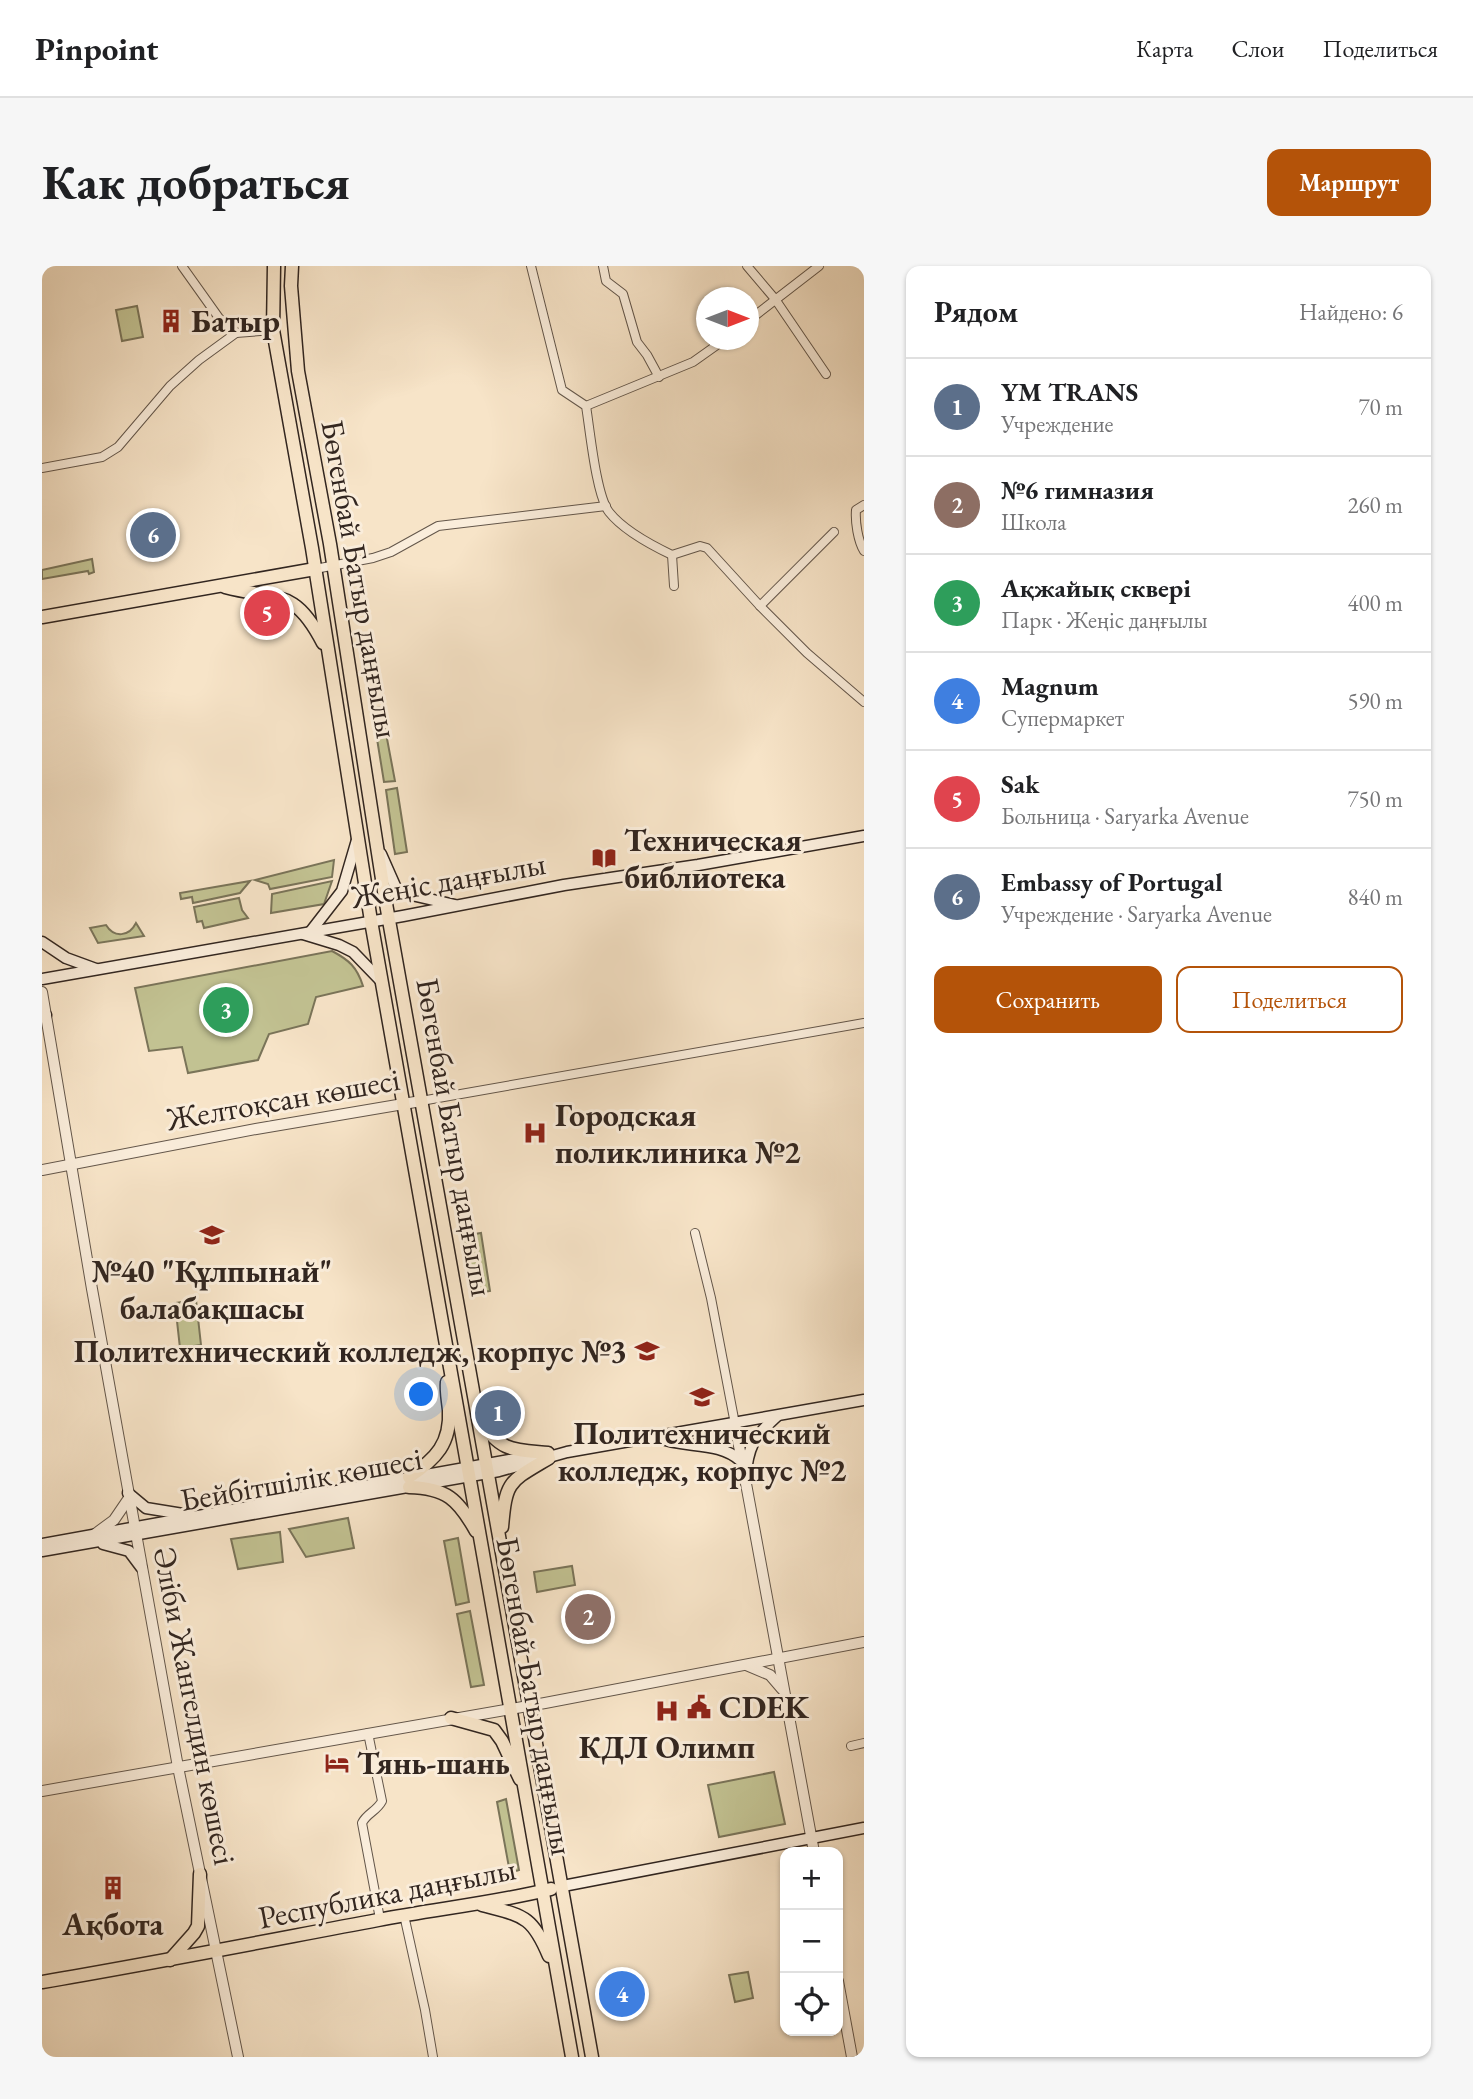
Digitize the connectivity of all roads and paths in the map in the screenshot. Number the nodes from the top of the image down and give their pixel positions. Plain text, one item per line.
1 (182, 266) edge
2 (274, 266) edge
3 (292, 266) edge
4 (531, 266) edge
5 (603, 266) edge
6 (747, 266) edge
7 (819, 266) edge
8 (775, 299) junction
9 (759, 312) edge
10 (273, 330) junction
11 (236, 333) junction
12 (710, 350) edge
13 (826, 374) dead end
14 (659, 377) junction
15 (586, 406) junction
16 (42, 468) edge
17 (864, 505) edge
18 (606, 506) junction
19 (834, 532) dead end
20 (864, 551) edge
21 (672, 555) junction
22 (333, 566) junction
23 (315, 569) junction
24 (221, 586) junction
25 (674, 586) dead end
26 (760, 606) junction
27 (42, 617) edge
28 (328, 653) junction
29 (864, 702) edge
30 (864, 836) edge
31 (358, 838) junction
32 (377, 844) junction
33 (458, 905) junction
34 (389, 919) junction
35 (372, 921) junction
36 (306, 932) junction
37 (42, 942) edge
38 (99, 970) junction
39 (42, 979) edge
40 (382, 982) junction
41 (42, 992) edge
42 (44, 1013) edge
43 (864, 1024) edge
44 (421, 1101) junction
45 (404, 1104) junction
46 (71, 1165) junction
47 (42, 1171) edge
48 (695, 1233) dead end
49 (450, 1364) junction
50 (864, 1400) edge
51 (478, 1411) junction
52 (776, 1416) junction
53 (735, 1424) junction
54 (656, 1437) junction
55 (548, 1455) junction
56 (741, 1461) junction
57 (488, 1467) junction
58 (469, 1471) junction
59 (745, 1479) junction
60 (409, 1482) junction
61 (129, 1495) junction
62 (195, 1516) junction
63 (135, 1531) junction
64 (95, 1534) junction
65 (481, 1539) junction
66 (500, 1541) junction
67 (42, 1544) edge
68 (79, 1545) junction
69 (42, 1551) edge
70 (141, 1567) junction
71 (864, 1642) edge
72 (778, 1658) junction
73 (742, 1664) junction
74 (784, 1691) junction
75 (529, 1705) junction
76 (511, 1708) junction
77 (451, 1718) junction
78 (368, 1733) junction
79 (864, 1744) edge
80 (851, 1746) dead end
81 (178, 1767) junction
82 (525, 1790) junction
83 (42, 1791) edge
84 (864, 1828) edge
85 (811, 1839) junction
86 (813, 1847) edge
87 (200, 1874) junction
88 (563, 1885) junction
89 (542, 1887) junction
90 (479, 1904) junction
91 (404, 1915) junction
92 (379, 1916) junction
93 (217, 1951) junction
94 (170, 1960) junction
95 (558, 1978) junction
96 (42, 1982) edge
97 (843, 2008) edge
98 (238, 2057) edge
99 (433, 2057) edge
100 (572, 2057) edge
101 (592, 2057) edge
102 (852, 2057) edge

1 - 11 street
2 - 10 main road, Бөгенбай Батыр даңғылы
3 - 22 main road, Бөгенбай Батыр даңғылы
4 - 15 street
5 - 14 street
6 - 8 street
7 - 8 street
8 - 9 street
8 - 13 street
10 - 11 street
10 - 23 main road, Бөгенбай Батыр даңғылы
11 - 16 street
12 - 14 street
14 - 15 street
15 - 18 street
17 - 20 street
18 - 21 street
18 - 22 street
19 - 26 street
21 - 25 street
21 - 26 street
22 - 23 street
22 - 32 main road, Бөгенбай Батыр даңғылы
23 - 24 main road
23 - 28 main road, Бөгенбай Батыр даңғылы
24 - 27 main road
24 - 28 main road
26 - 29 street
28 - 31 main road, Бөгенбай Батыр даңғылы
30 - 33 main road, Жеңіс даңғылы
31 - 35 main road, Бөгенбай Батыр даңғылы
31 - 36 main road
32 - 33 main road
32 - 34 main road, Бөгенбай Батыр даңғылы
33 - 34 main road, Жеңіс даңғылы
34 - 35 main road, Жеңіс даңғылы
34 - 44 main road, Бөгенбай Батыр даңғылы
35 - 36 main road, Жеңіс даңғылы
35 - 40 main road, Бөгенбай Батыр даңғылы
36 - 38 main road, Жеңіс даңғылы
36 - 40 main road
37 - 38 main road
38 - 39 main road, Жеңіс даңғылы
40 - 45 main road, Бөгенбай Батыр даңғылы
41 - 42 street, Әліби Жангелдин көшесі
42 - 46 street, Әліби Жангелдин көшесі
43 - 44 street, Желтоқсан көшесі
44 - 45 street, Желтоқсан көшесі
44 - 51 main road, Бөгенбай Батыр даңғылы
45 - 46 street, Желтоқсан көшесі
45 - 49 main road, Бөгенбай Батыр даңғылы
46 - 47 street, Желтоқсан көшесі
46 - 61 street, Әліби Жангелдин көшесі
48 - 53 street
49 - 58 main road, Бөгенбай Батыр даңғылы
49 - 60 main road
50 - 52 main road, Бейбітшілік көшесі
51 - 55 main road
51 - 57 main road, Бөгенбай Батыр даңғылы
52 - 53 main road, Бейбітшілік көшесі
52 - 59 main road
53 - 54 main road, Бейбітшілік көшесі
53 - 56 street
54 - 55 main road, Бейбітшілік көшесі
54 - 56 main road
55 - 57 main road, Бейбітшілік көшесі
55 - 66 main road
56 - 59 street
57 - 58 main road, Бейбітшілік көшесі
57 - 66 main road, Бөгенбай Батыр даңғылы
58 - 60 main road, Бейбітшілік көшесі
58 - 65 main road, Бөгенбай Батыр даңғылы
59 - 72 street
60 - 62 main road, Бейбітшілік көшесі
60 - 63 main road, Бейбітшілік көшесі
60 - 65 main road
61 - 62 main road
61 - 63 street, Әліби Жангелдин көшесі
61 - 64 street
62 - 63 main road, Бейбітшілік көшесі
63 - 64 main road, Бейбітшілік көшесі
63 - 68 main road, Бейбітшілік көшесі
63 - 70 street, Әліби Жангелдин көшесі
64 - 67 main road, Бейбітшілік көшесі
65 - 76 main road, Бөгенбай Батыр даңғылы
66 - 75 main road, Бөгенбай Батыр даңғылы
68 - 69 main road, Бейбітшілік көшесі
68 - 70 main road
70 - 81 street, Әліби Жангелдин көшесі
71 - 72 street
72 - 73 street
72 - 74 street
73 - 74 street
73 - 75 street
74 - 85 street
75 - 76 street
75 - 88 main road, Бөгенбай Батыр даңғылы
76 - 77 street
76 - 82 main road, Бөгенбай Батыр даңғылы
77 - 78 street
77 - 82 main road
78 - 81 street
78 - 92 street
79 - 80 street
81 - 83 street
81 - 87 street, Әліби Жангелдин көшесі
82 - 89 main road, Бөгенбай Батыр даңғылы
84 - 85 main road, Республика даңғылы
85 - 86 street
85 - 88 main road, Республика даңғылы
87 - 93 street, Әліби Жангелдин көшесі
87 - 94 main road
88 - 89 main road, Республика даңғылы
88 - 101 main road, Бөгенбай Батыр даңғылы
89 - 90 main road, Республика даңғылы
89 - 95 main road, Бөгенбай Батыр даңғылы
90 - 91 main road, Республика даңғылы
90 - 95 main road
91 - 92 main road, Республика даңғылы
91 - 99 street
92 - 93 main road, Республика даңғылы
93 - 94 main road, Республика даңғылы
93 - 98 street, Әліби Жангелдин көшесі
94 - 96 main road, Республика даңғылы
95 - 100 main road, Бөгенбай Батыр даңғылы
97 - 102 street

